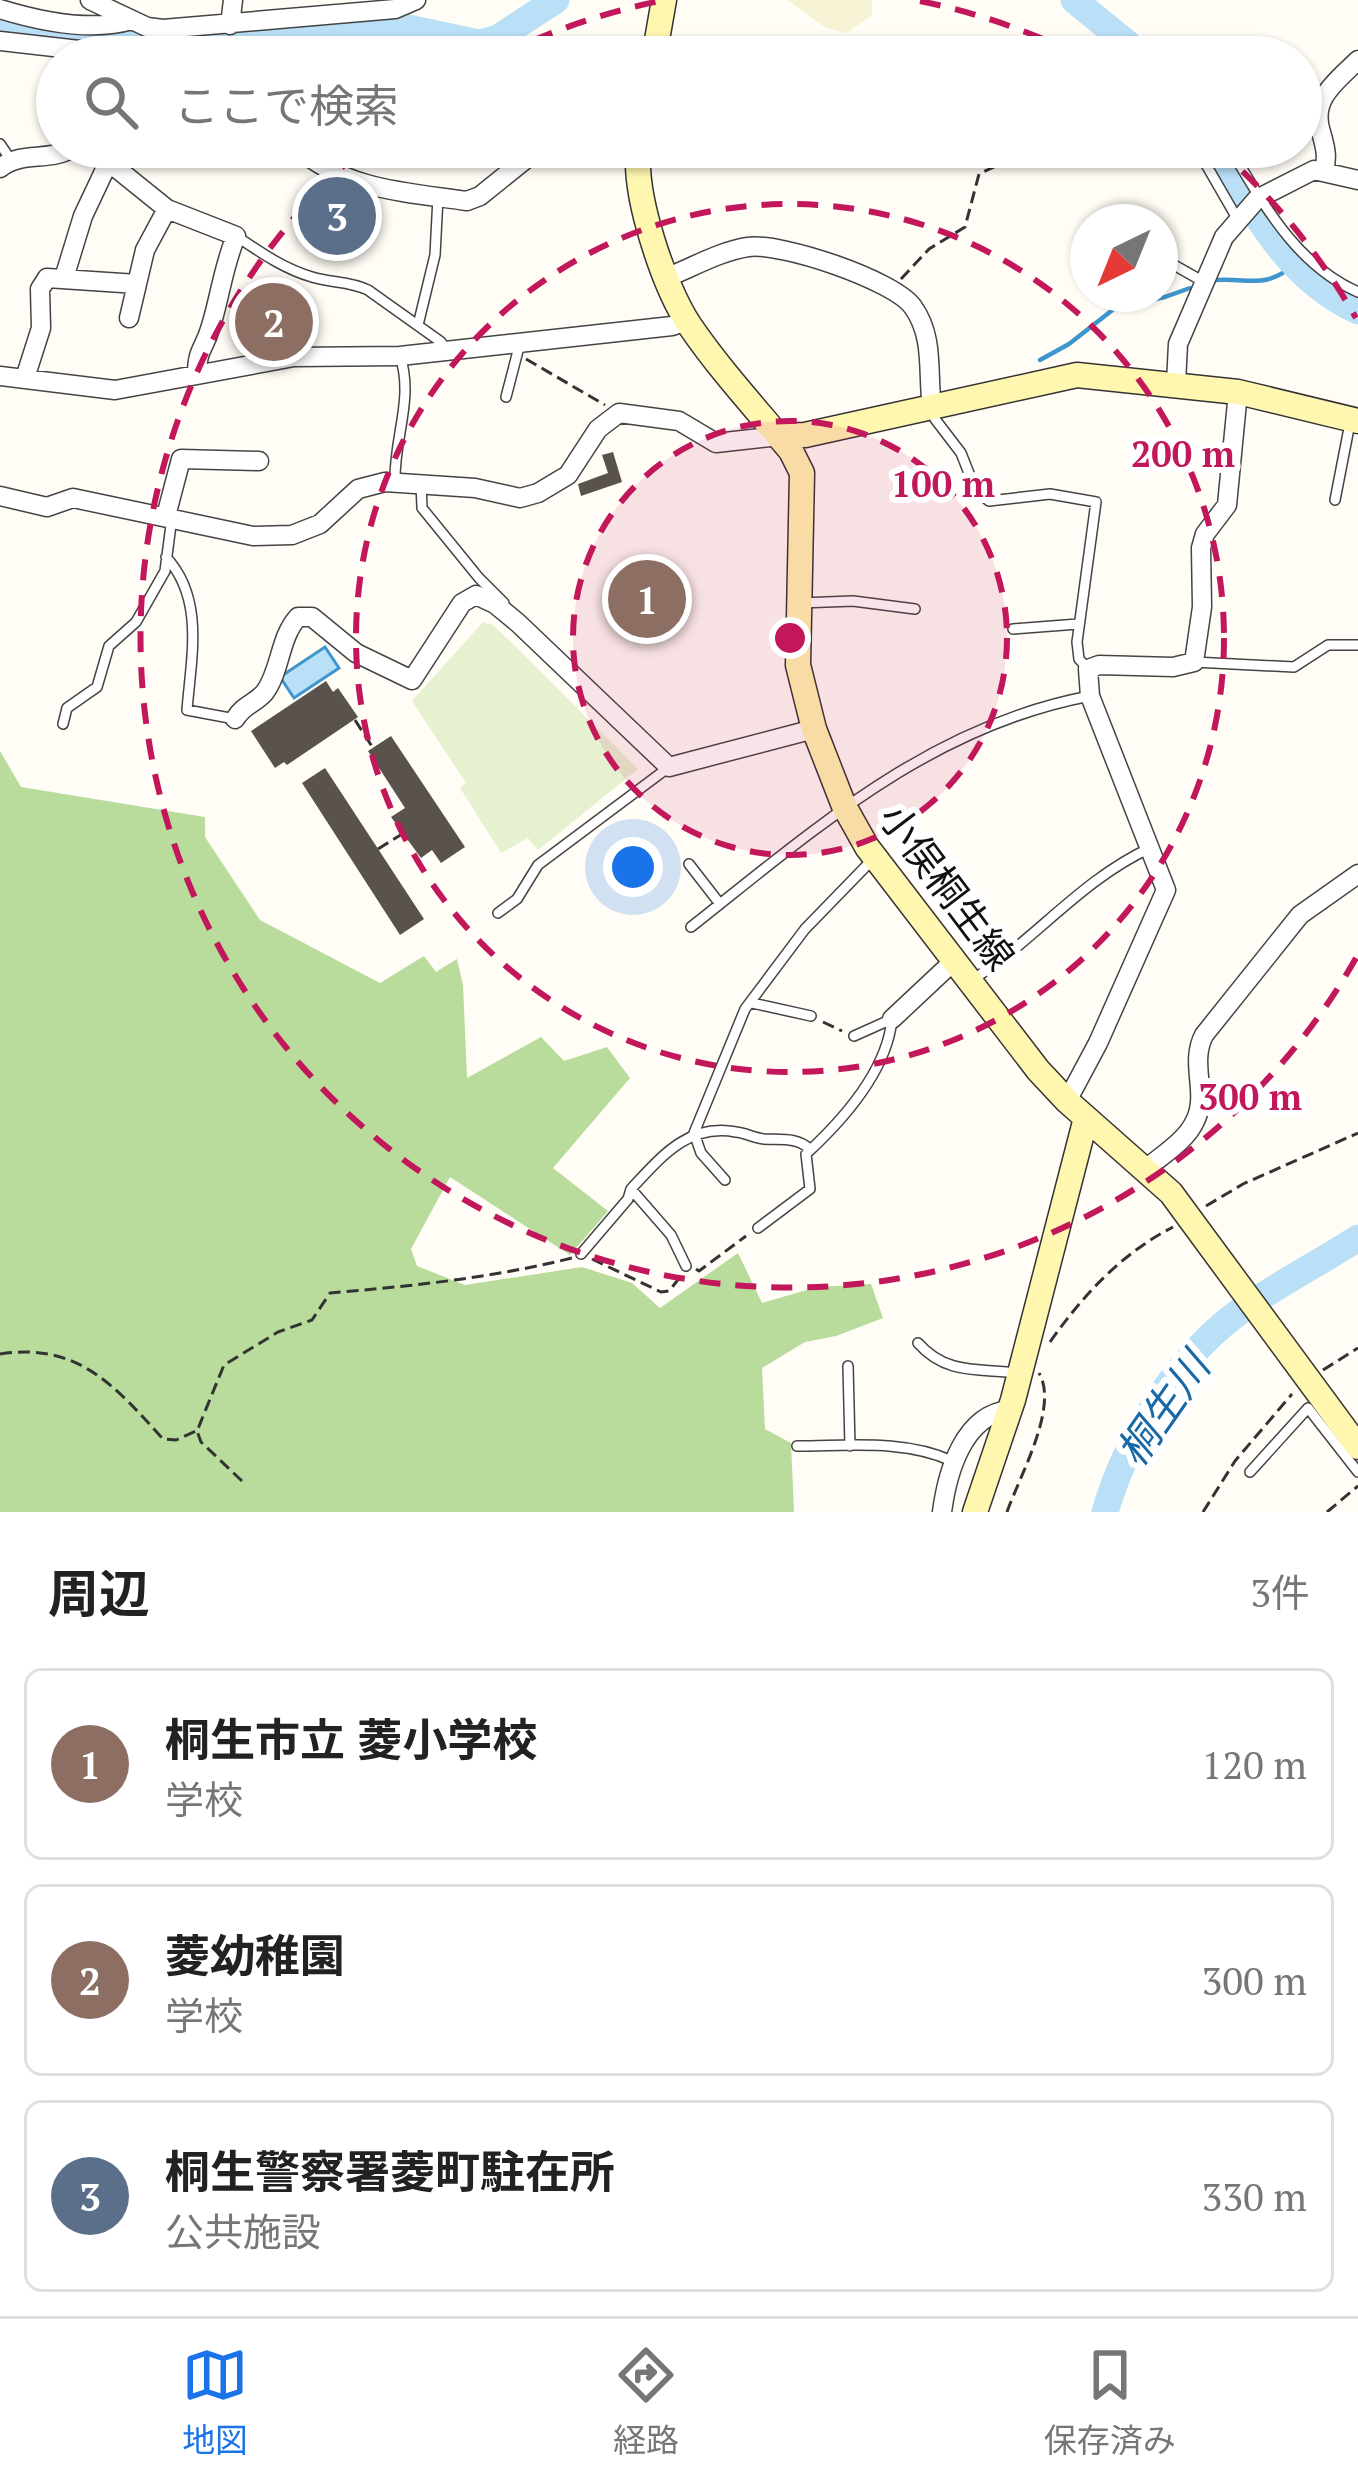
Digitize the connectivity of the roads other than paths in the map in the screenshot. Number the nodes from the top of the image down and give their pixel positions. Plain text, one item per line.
1 (90, 0) edge
2 (233, 0) edge
3 (416, 0) edge
4 (664, 0) edge
5 (0, 9) edge
6 (230, 25) junction
7 (142, 26) junction
8 (143, 36) edge
9 (658, 36) edge
10 (0, 41) edge
11 (36, 45) edge
12 (1358, 60) edge
13 (1322, 101) edge
14 (1322, 138) edge
15 (4, 157) edge
16 (36, 157) edge
17 (106, 168) edge
18 (116, 168) edge
19 (326, 168) edge
20 (340, 168) edge
21 (515, 168) edge
22 (638, 168) edge
23 (1208, 168) edge
24 (1241, 168) edge
25 (1324, 170) junction
26 (338, 176) junction
27 (1358, 180) edge
28 (438, 197) junction
29 (1258, 198) junction
30 (167, 209) junction
31 (1240, 219) junction
32 (236, 236) junction
33 (1178, 267) edge
34 (668, 277) junction
35 (64, 278) junction
36 (1204, 282) junction
37 (137, 284) junction
38 (1358, 292) edge
39 (129, 318) dead end
40 (687, 321) junction
41 (418, 326) junction
42 (519, 350) junction
43 (447, 351) junction
44 (400, 356) junction
45 (197, 374) junction
46 (0, 376) edge
47 (25, 378) junction
48 (1176, 382) junction
49 (1238, 392) junction
50 (506, 397) dead end
51 (932, 407) junction
52 (1355, 420) edge
53 (779, 436) junction
54 (259, 461) dead end
55 (395, 481) junction
56 (421, 483) junction
57 (0, 496) edge
58 (1335, 500) dead end
59 (169, 517) junction
60 (166, 557) junction
61 (800, 603) junction
62 (915, 609) dead end
63 (518, 623) junction
64 (1078, 624) junction
65 (1013, 629) dead end
66 (1358, 645) edge
67 (1194, 662) junction
68 (1088, 669) junction
69 (1090, 696) junction
70 (235, 719) joint
71 (63, 724) dead end
72 (814, 728) junction
73 (669, 767) junction
74 (844, 806) junction
75 (1150, 848) junction
76 (875, 857) junction
77 (688, 864) dead end
78 (1358, 874) edge
79 (720, 904) junction
80 (498, 913) dead end
81 (691, 927) dead end
82 (956, 959) junction
83 (972, 980) junction
84 (752, 1004) junction
85 (812, 1016) road end
86 (892, 1019) junction
87 (854, 1036) road end
88 (1076, 1110) junction
89 (694, 1133) junction
90 (810, 1149) junction
91 (1146, 1169) junction
92 (724, 1180) dead end
93 (631, 1189) junction
94 (758, 1228) road end
95 (581, 1254) road end
96 (686, 1266) road end
97 (918, 1343) dead end
98 (848, 1366) dead end
99 (1029, 1372) junction
100 (1010, 1410) junction
101 (796, 1446) dead end
102 (850, 1446) junction
103 (1358, 1447) edge
104 (952, 1461) junction
105 (1250, 1472) dead end
106 (1358, 1472) edge
107 (942, 1512) edge
108 (974, 1512) edge

1 - 7 street
2 - 6 street
3 - 6 street
4 - 9 main road
5 - 7 street
6 - 7 street
7 - 8 street
10 - 11 street
12 - 13 street
14 - 25 street
15 - 16 street
17 - 35 street
18 - 30 street
19 - 26 street
20 - 26 lane
21 - 28 street
22 - 34 main road, 小俣桐生線
23 - 31 lane
24 - 29 lane
25 - 27 street
25 - 29 street
26 - 28 street
28 - 41 lane
29 - 31 street
29 - 38 lane
30 - 32 street
30 - 37 street
31 - 36 street
32 - 41 lane
32 - 45 street
33 - 36 lane
34 - 40 main road, 小俣桐生線
34 - 51 street
35 - 37 street
35 - 47 street
36 - 48 street
37 - 39 street
40 - 42 street
40 - 53 main road, 小俣桐生線
41 - 43 lane
42 - 43 street
42 - 50 lane
43 - 44 street
44 - 45 street
44 - 55 lane
45 - 47 street
46 - 47 street
48 - 49 main road
48 - 51 main road
49 - 52 main road
49 - 67 street
51 - 53 main road
51 - 64 lane
52 - 58 lane
53 - 56 street
53 - 61 main road, 小俣桐生線
54 - 59 street
55 - 56 street
55 - 59 street
56 - 63 lane
57 - 59 street
59 - 60 lane
60 - 70 lane
60 - 71 lane
61 - 62 lane
61 - 72 main road, 小俣桐生線
63 - 70 street
63 - 73 street
64 - 65 lane
64 - 68 lane
66 - 67 lane
67 - 68 street
68 - 69 street
69 - 74 lane
69 - 75 street
72 - 73 street
72 - 74 main road, 小俣桐生線
73 - 80 lane
74 - 76 main road, 小俣桐生線
74 - 79 lane
75 - 83 lane
75 - 88 street
76 - 82 main road, 小俣桐生線
76 - 84 lane
77 - 79 lane
78 - 91 street
79 - 81 lane
82 - 83 main road, 小俣桐生線
82 - 86 street
83 - 88 main road, 小俣桐生線
84 - 85 lane
84 - 89 lane
86 - 87 lane
86 - 90 lane
88 - 91 main road, 小俣桐生線
88 - 99 main road
89 - 90 lane
89 - 92 lane
89 - 93 lane
90 - 94 lane
91 - 103 main road, 小俣桐生線
93 - 95 lane
93 - 96 lane
97 - 99 lane
98 - 102 lane
99 - 100 main road
100 - 104 street
100 - 108 main road
101 - 102 lane
102 - 104 lane
104 - 107 street
105 - 106 lane

